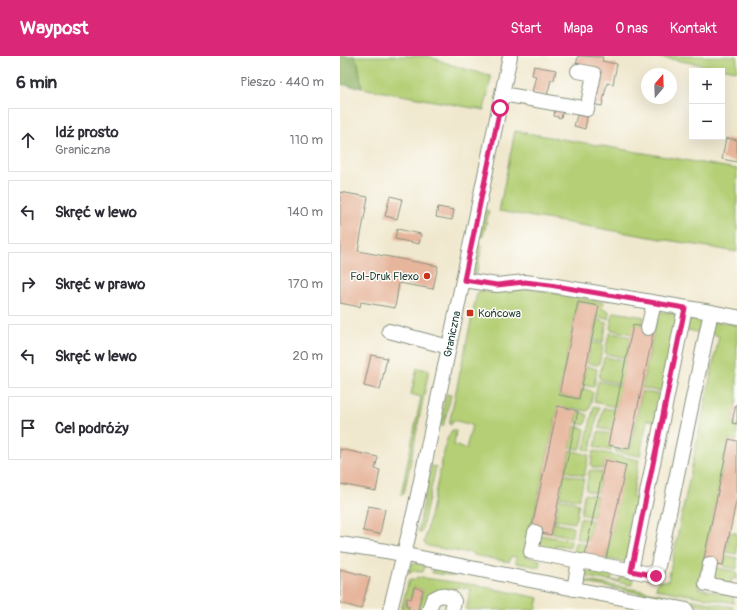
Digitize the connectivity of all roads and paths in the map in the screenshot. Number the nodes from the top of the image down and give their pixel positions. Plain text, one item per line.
1 (507, 56) edge
2 (578, 71) dead end
3 (502, 94) junction
4 (464, 280) junction
5 (654, 303) junction
6 (685, 308) junction
7 (711, 312) junction
8 (737, 317) edge
9 (648, 328) dead end
10 (389, 331) dead end
11 (449, 347) junction
12 (535, 532) dead end
13 (340, 544) edge
14 (405, 555) junction
15 (579, 561) junction
16 (710, 564) dead end
17 (631, 571) junction
18 (574, 589) junction
19 (737, 590) edge
20 (390, 610) edge
21 (429, 610) edge
22 (452, 610) edge
23 (686, 610) edge

1 - 3 street, Graniczna
2 - 3 street
3 - 4 street, Graniczna
4 - 5 street
4 - 11 street, Graniczna
5 - 6 street
5 - 9 street
6 - 7 street
6 - 17 street
7 - 8 street
7 - 17 street
10 - 11 street
11 - 14 street, Graniczna
12 - 15 street
13 - 14 street
14 - 18 street
14 - 20 street, Graniczna
15 - 17 street
15 - 18 street
16 - 19 street
18 - 23 street
21 - 22 street

